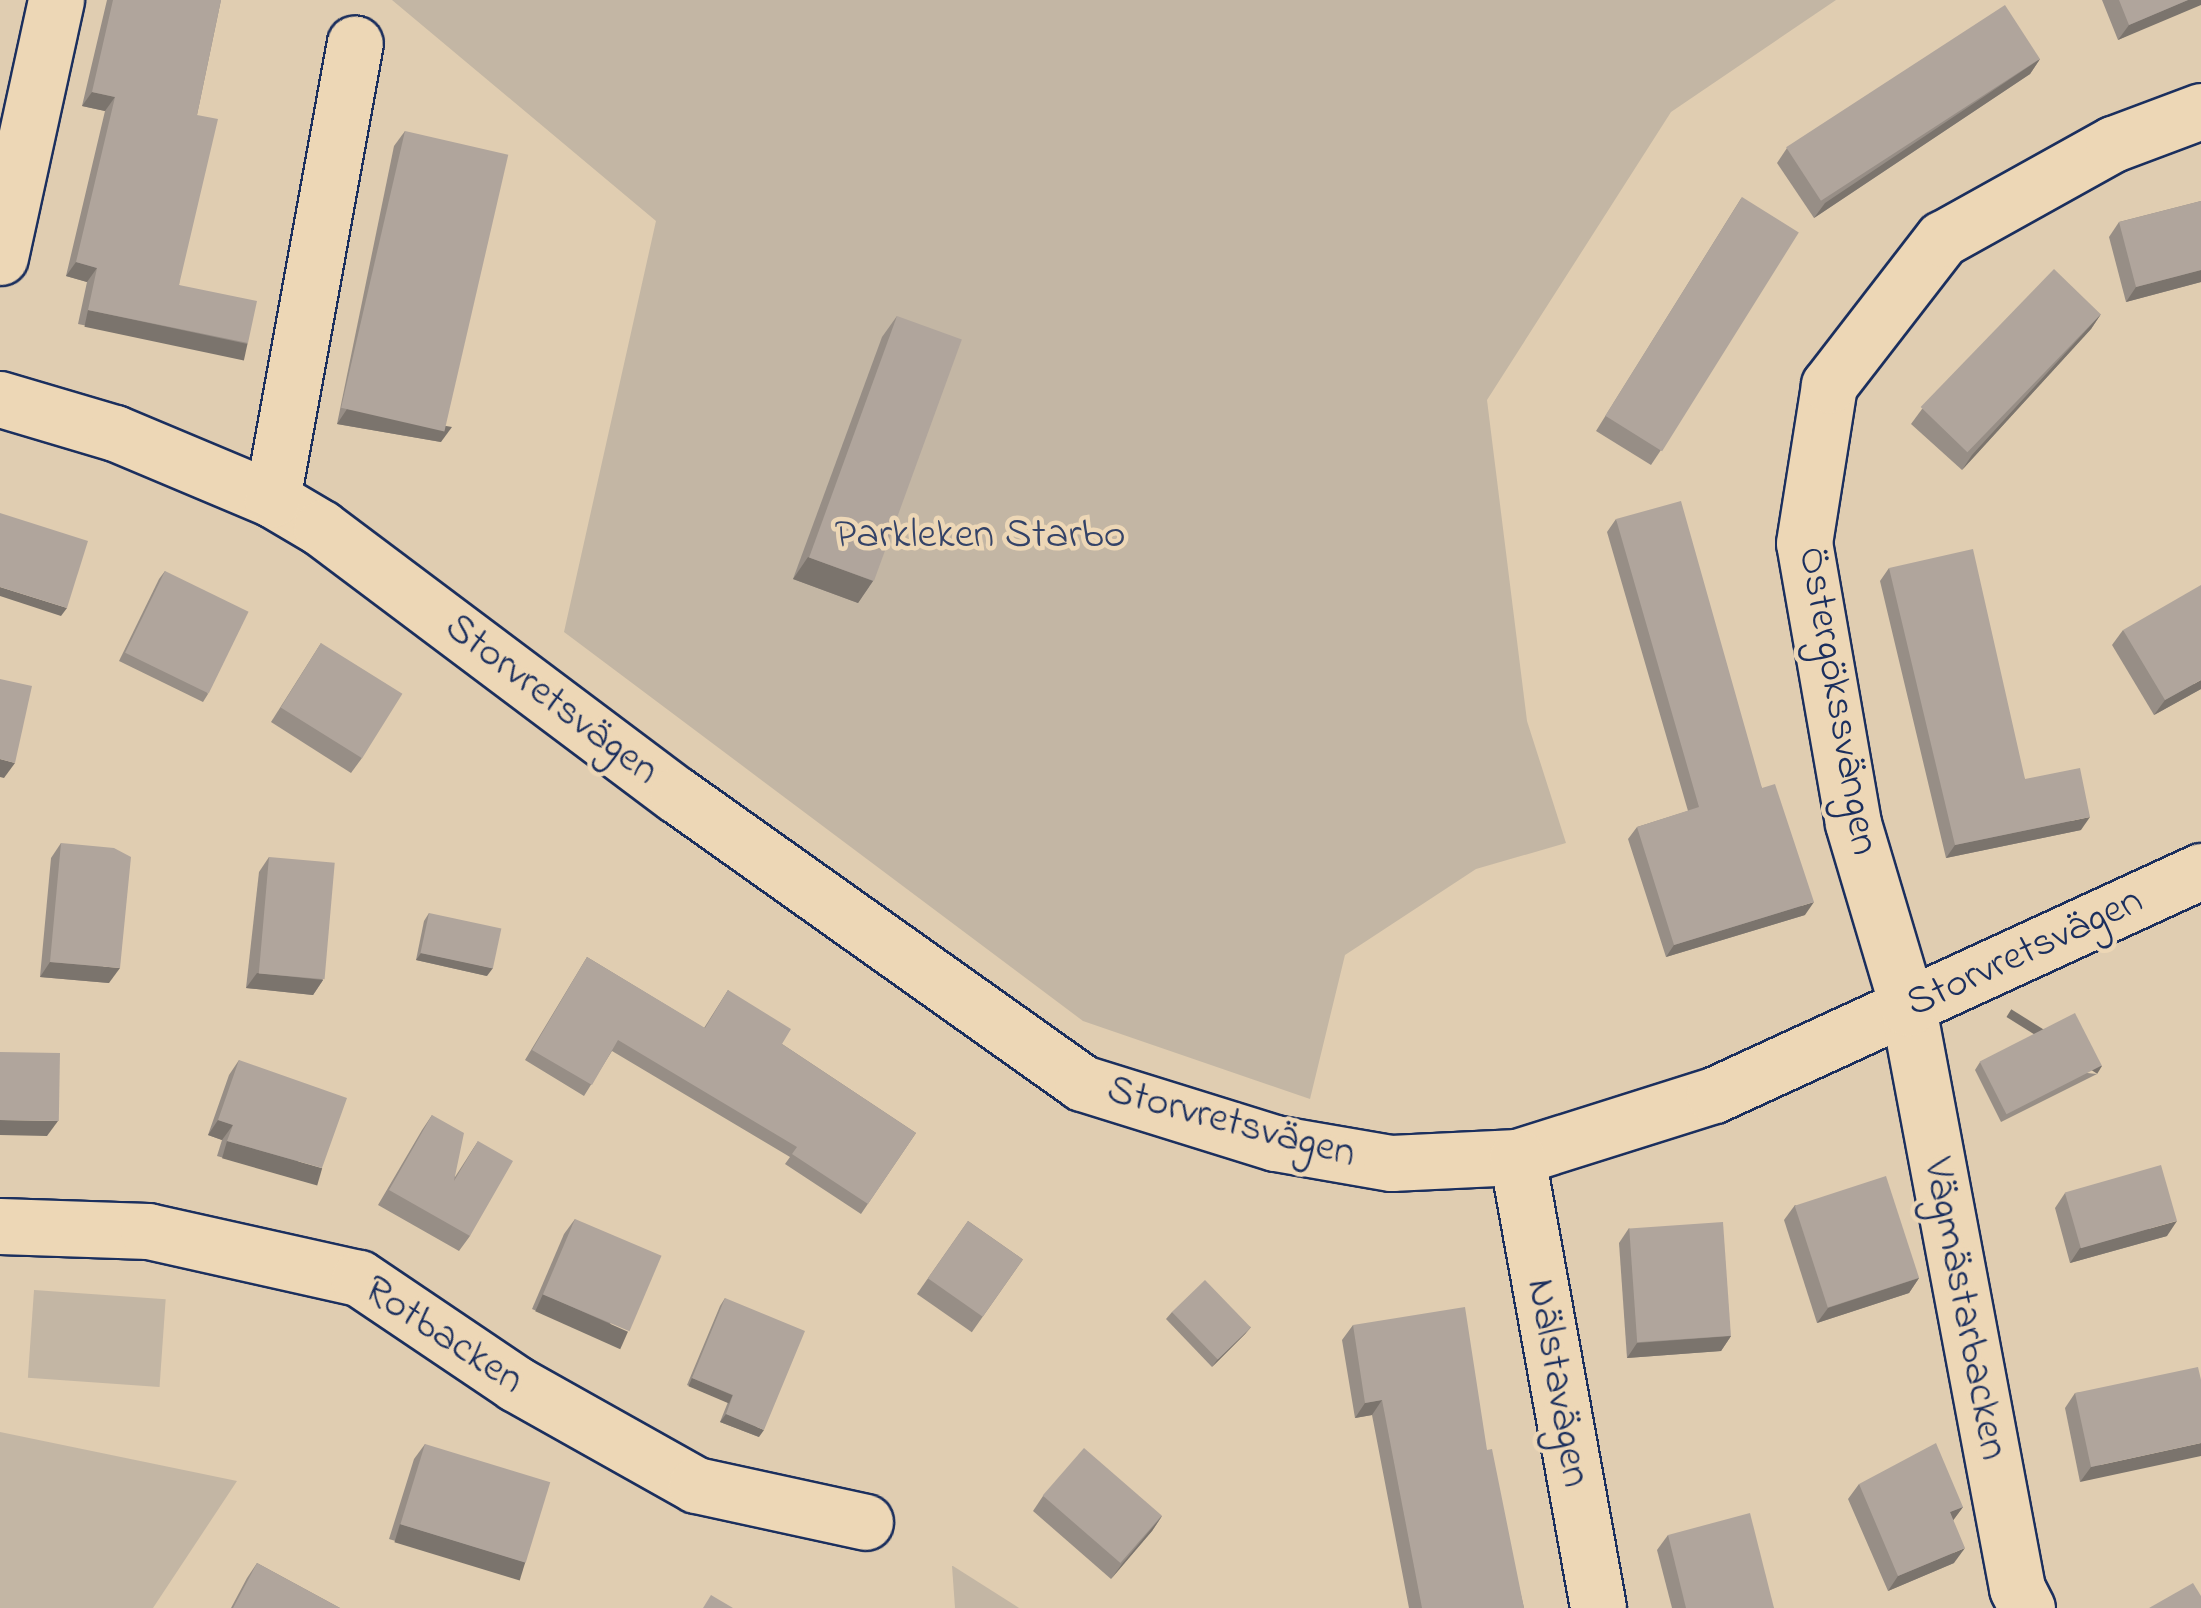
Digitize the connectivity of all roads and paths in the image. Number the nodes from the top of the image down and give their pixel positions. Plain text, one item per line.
1 (56, 0) edge
2 (354, 44) dead end
3 (2201, 111) edge
4 (0, 257) edge
5 (0, 399) edge
6 (272, 499) junction
7 (2201, 871) edge
8 (1908, 1008) junction
9 (1517, 1157) junction
10 (0, 1226) edge
11 (864, 1522) dead end
12 (1598, 1608) edge
13 (2026, 1608) edge

1 - 4 street
2 - 6 street
3 - 8 street, Östergökssvängen
5 - 6 street, Storvretsvägen
6 - 9 street, Storvretsvägen
7 - 8 street, Storvretsvägen
8 - 9 street, Storvretsvägen
8 - 13 street, Vägmästarbacken
9 - 12 street, Nälstavägen
10 - 11 street, Rotbacken

